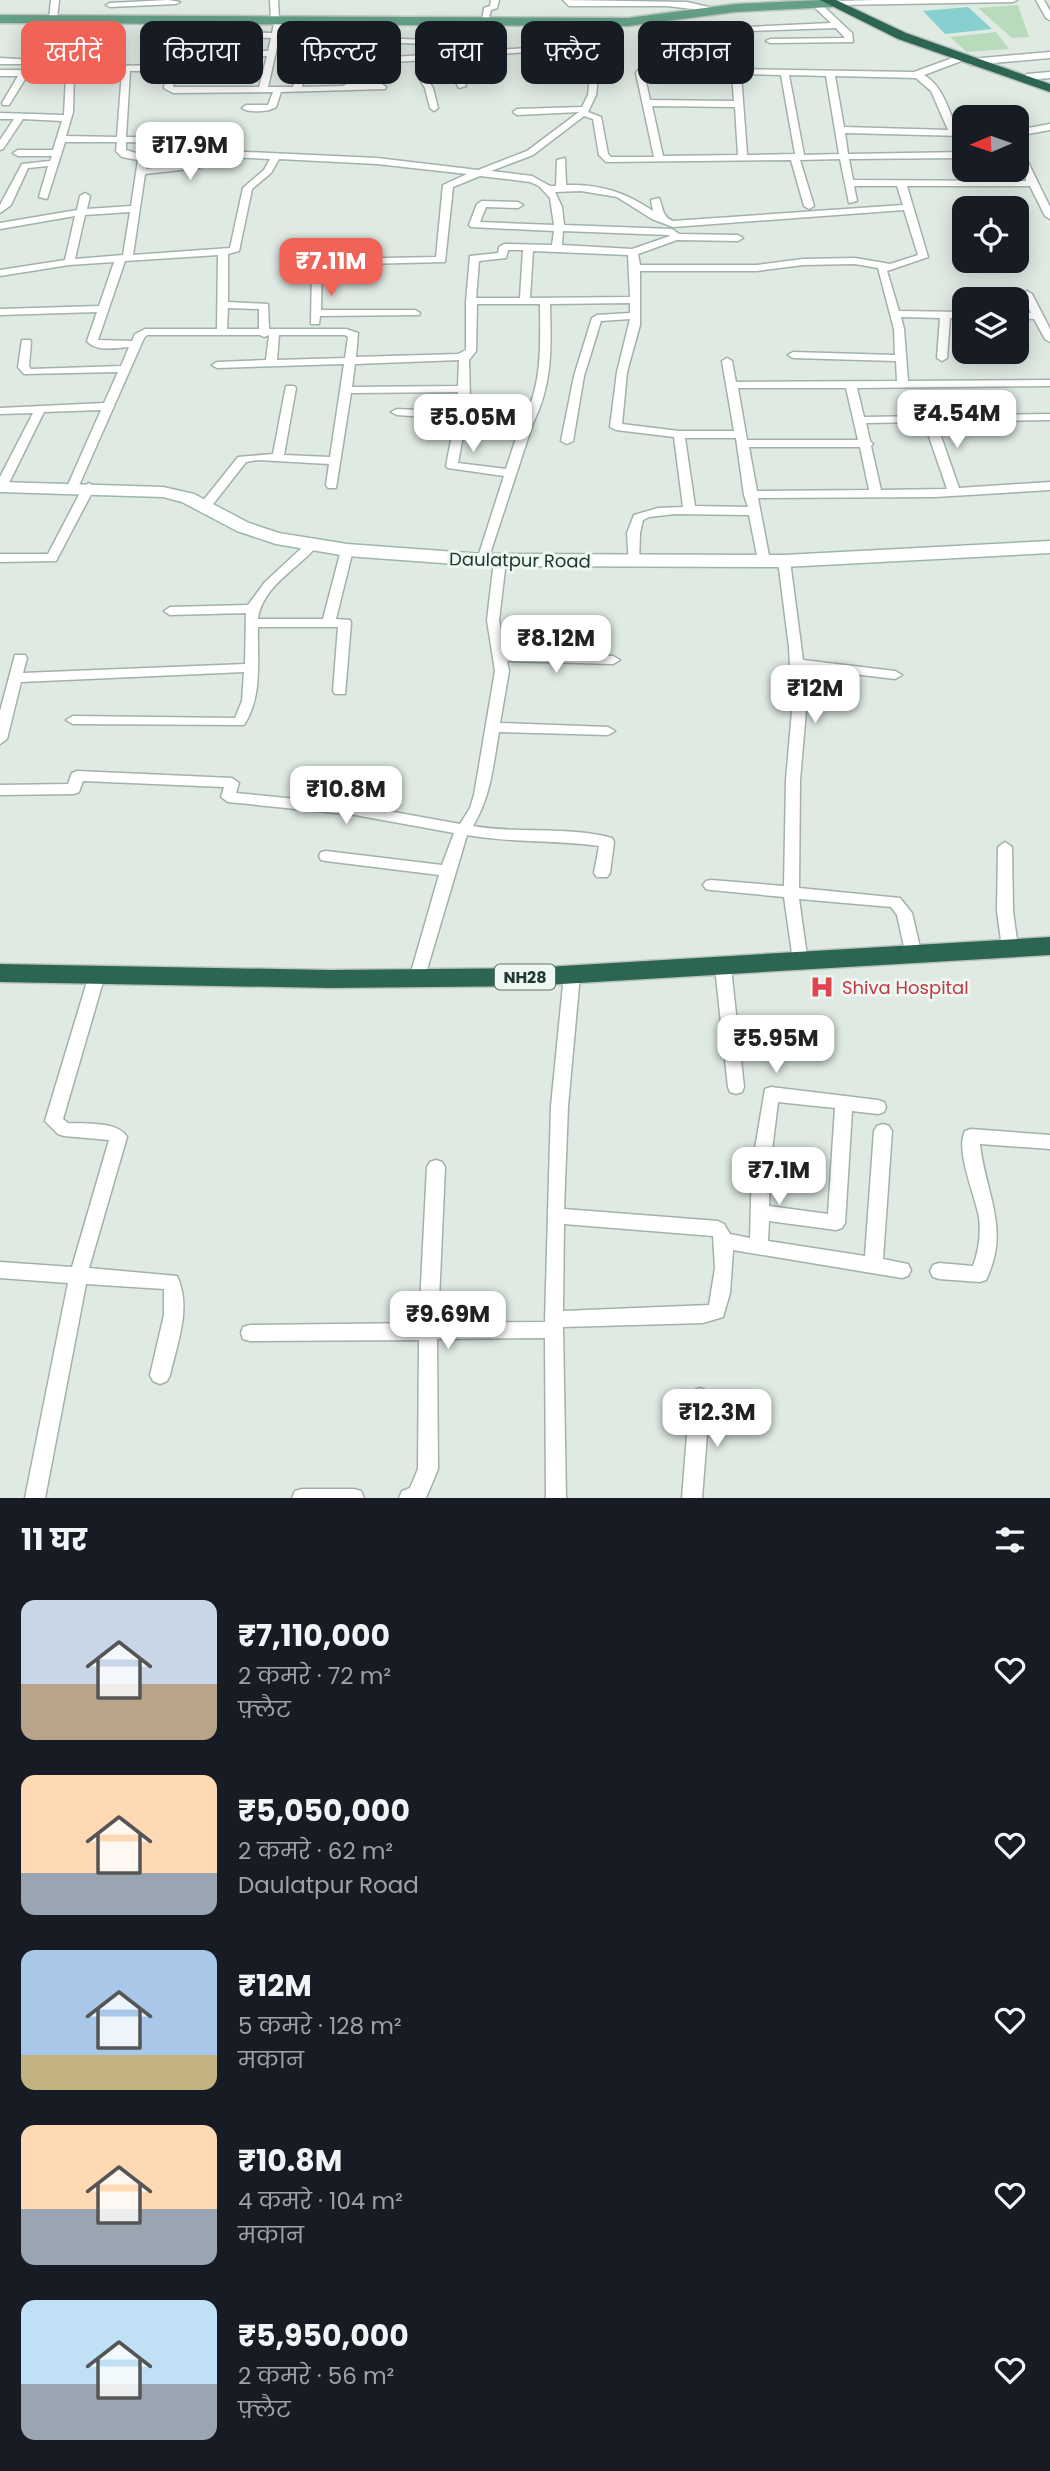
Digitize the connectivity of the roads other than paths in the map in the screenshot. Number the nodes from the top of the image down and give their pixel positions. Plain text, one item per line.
1 (55, 0) edge
2 (274, 0) edge
3 (495, 0) edge
4 (568, 0) edge
5 (1013, 0) edge
6 (1040, 0) edge
7 (961, 1) edge
8 (176, 2) dead end
9 (656, 2) edge
10 (686, 2) edge
11 (829, 2) edge
12 (110, 3) edge
13 (718, 10) junction
14 (1050, 18) edge
15 (0, 19) edge
16 (58, 19) junction
17 (109, 19) junction
18 (426, 19) joint
19 (277, 21) junction
20 (304, 21) edge
21 (458, 21) edge
22 (489, 21) edge
23 (624, 21) edge
24 (838, 25) junction
25 (754, 30) edge
26 (263, 36) edge
27 (275, 36) junction
28 (770, 41) dead end
29 (263, 54) edge
30 (272, 54) junction
31 (1050, 55) edge
32 (971, 60) junction
33 (0, 61) edge
34 (21, 62) edge
35 (126, 69) edge
36 (140, 69) edge
37 (754, 71) edge
38 (785, 71) junction
39 (830, 72) junction
40 (21, 73) edge
41 (0, 74) edge
42 (915, 75) junction
43 (1050, 75) edge
44 (1027, 77) junction
45 (21, 79) edge
46 (21, 84) edge
47 (69, 84) edge
48 (125, 84) edge
49 (169, 84) edge
50 (299, 84) edge
51 (351, 84) edge
52 (427, 84) edge
53 (593, 84) edge
54 (642, 84) edge
55 (737, 84) edge
56 (16, 85) junction
57 (1, 86) edge
58 (1050, 86) edge
59 (350, 87) junction
60 (382, 87) dead end
61 (263, 89) junction
62 (278, 89) junction
63 (298, 89) junction
64 (6, 103) dead end
65 (646, 103) junction
66 (738, 103) junction
67 (246, 108) dead end
68 (434, 108) dead end
69 (584, 111) junction
70 (517, 112) dead end
71 (0, 116) edge
72 (20, 117) junction
73 (67, 118) junction
74 (952, 121) edge
75 (1050, 127) edge
76 (842, 130) junction
77 (1029, 131) edge
78 (952, 133) edge
79 (120, 138) junction
80 (63, 139) junction
81 (0, 147) edge
82 (18, 153) dead end
83 (226, 154) junction
84 (952, 155) edge
85 (846, 156) junction
86 (275, 157) junction
87 (797, 157) junction
88 (55, 158) junction
89 (743, 158) junction
90 (562, 160) dead end
91 (659, 160) junction
92 (142, 172) junction
93 (477, 173) junction
94 (1029, 176) edge
95 (1032, 182) junction
96 (849, 183) junction
97 (901, 183) junction
98 (556, 189) junction
99 (85, 195) dead end
100 (5, 197) edge
101 (44, 197) dead end
102 (656, 200) dead end
103 (852, 201) dead end
104 (519, 205) dead end
105 (809, 206) dead end
106 (908, 207) junction
107 (135, 209) junction
108 (0, 210) edge
109 (83, 212) junction
110 (1050, 216) edge
111 (664, 222) junction
112 (0, 226) edge
113 (559, 226) junction
114 (676, 237) junction
115 (738, 238) dead end
116 (527, 247) junction
117 (558, 248) junction
118 (223, 252) junction
119 (633, 252) junction
120 (124, 260) junction
121 (69, 262) junction
122 (288, 262) dead end
123 (317, 262) junction
124 (887, 266) junction
125 (635, 268) junction
126 (0, 273) edge
127 (1029, 298) edge
128 (525, 299) junction
129 (545, 299) junction
130 (634, 300) junction
131 (471, 302) junction
132 (223, 304) junction
133 (1050, 307) edge
134 (104, 309) junction
135 (0, 312) edge
136 (1037, 312) junction
137 (315, 313) junction
138 (415, 313) dead end
139 (1029, 313) edge
140 (895, 314) junction
141 (945, 314) junction
142 (952, 314) edge
143 (635, 316) junction
144 (222, 333) junction
145 (314, 333) junction
146 (269, 334) junction
147 (1049, 336) edge
148 (26, 342) dead end
149 (136, 344) junction
150 (468, 355) junction
151 (793, 355) dead end
152 (901, 358) junction
153 (942, 358) dead end
154 (351, 360) junction
155 (727, 362) dead end
156 (271, 363) junction
157 (217, 365) dead end
158 (125, 369) junction
159 (1050, 383) edge
160 (851, 384) junction
161 (903, 384) junction
162 (731, 385) junction
163 (290, 388) dead end
164 (462, 389) junction
165 (345, 390) junction
166 (107, 406) junction
167 (40, 410) junction
168 (0, 411) edge
169 (397, 412) dead end
170 (460, 415) junction
171 (1050, 417) edge
172 (929, 419) junction
173 (528, 420) junction
174 (861, 420) junction
175 (680, 434) junction
176 (741, 439) junction
177 (567, 441) dead end
178 (867, 443) junction
179 (278, 458) junction
180 (335, 461) junction
181 (511, 473) junction
182 (332, 485) dead end
183 (1050, 486) edge
184 (0, 487) edge
185 (81, 487) junction
186 (954, 492) junction
187 (876, 494) junction
188 (750, 495) junction
189 (206, 505) junction
190 (753, 511) junction
191 (690, 512) junction
192 (312, 545) junction
193 (1050, 547) edge
194 (347, 550) junction
195 (0, 558) edge
196 (491, 561) junction
197 (764, 561) junction
198 (783, 561) junction
199 (633, 562) junction
200 (170, 611) dead end
201 (253, 616) junction
202 (329, 622) junction
203 (501, 657) junction
204 (20, 658) dead end
205 (612, 660) dead end
206 (796, 663) junction
207 (252, 668) junction
208 (895, 675) dead end
209 (14, 678) junction
210 (340, 691) dead end
211 (73, 720) dead end
212 (491, 727) junction
213 (608, 731) dead end
214 (0, 739) edge
215 (0, 790) edge
216 (461, 830) junction
217 (1006, 847) dead end
218 (326, 856) dead end
219 (448, 871) junction
220 (601, 873) dead end
221 (711, 885) dead end
222 (791, 893) junction
223 (1050, 946) edge
224 (1010, 948) junction
225 (914, 956) junction
226 (800, 963) junction
227 (723, 968) junction
228 (0, 973) edge
229 (97, 975) junction
230 (572, 975) junction
231 (417, 979) junction
232 (736, 1087) dead end
233 (844, 1103) junction
234 (878, 1107) dead end
235 (883, 1131) dead end
236 (1050, 1142) edge
237 (436, 1167) dead end
238 (760, 1212) junction
239 (556, 1216) junction
240 (724, 1241) junction
241 (759, 1247) junction
242 (873, 1265) junction
243 (0, 1270) edge
244 (902, 1270) dead end
245 (939, 1270) dead end
246 (78, 1276) junction
247 (553, 1325) junction
248 (428, 1332) junction
249 (250, 1333) dead end
250 (160, 1375) dead end
251 (700, 1397) dead end
252 (35, 1498) edge
253 (302, 1498) edge
254 (354, 1498) edge
255 (409, 1498) edge
256 (556, 1498) edge
257 (692, 1498) edge

1 - 16 street
2 - 19 street
3 - 22 street
4 - 9 street
5 - 7 street
6 - 14 street
7 - 11 street
8 - 12 street
9 - 10 street
10 - 13 street
11 - 13 main road
11 - 24 street
11 - 32 highway
11 - 32 highway
12 - 17 street
13 - 23 main road
15 - 16 main road
16 - 17 main road
17 - 19 main road
18 - 20 main road
18 - 21 main road
19 - 27 street
24 - 25 street
24 - 28 street
26 - 27 street
27 - 30 street
29 - 30 street
30 - 61 street
31 - 32 street
32 - 42 street
32 - 44 highway
32 - 58 highway
33 - 34 street
35 - 36 street
37 - 38 street
38 - 39 street
38 - 87 street
39 - 42 street
39 - 76 street
40 - 41 street
42 - 74 street
43 - 44 street
44 - 58 highway
45 - 56 street
46 - 56 street
47 - 73 street
48 - 79 street
49 - 61 street
50 - 63 street
51 - 59 street
52 - 68 street
53 - 69 street
54 - 65 street
55 - 66 street
56 - 57 street
56 - 64 street
59 - 60 street
59 - 63 street
61 - 62 street
62 - 63 street
62 - 67 street
65 - 66 street
65 - 91 street
66 - 89 street
69 - 70 street
69 - 91 street
69 - 93 street
71 - 72 street
72 - 73 street
72 - 81 street
73 - 80 street
75 - 77 street
76 - 78 street
76 - 85 street
79 - 80 street
79 - 83 street
79 - 92 street
80 - 88 street
82 - 88 street
83 - 86 street
83 - 92 street
84 - 85 street
85 - 87 street
85 - 96 street
86 - 93 street
86 - 118 street
87 - 89 street
87 - 105 street
88 - 100 street
88 - 101 street
89 - 91 street
90 - 98 street
92 - 107 street
93 - 98 street
93 - 123 street
94 - 95 street
95 - 97 street
95 - 110 street
96 - 97 street
96 - 103 street
97 - 106 street
98 - 111 street
98 - 113 street
99 - 109 street
100 - 108 street
102 - 111 street
104 - 113 street
106 - 111 street
106 - 124 street
107 - 109 street
107 - 120 street
109 - 112 street
109 - 121 street
113 - 114 street
113 - 117 street
114 - 115 street
114 - 119 street
116 - 117 street
116 - 128 street
116 - 131 street
117 - 119 street
118 - 120 street
118 - 132 street
119 - 125 street
120 - 121 street
120 - 134 street
121 - 126 street
122 - 123 street
123 - 137 street
124 - 125 street
124 - 140 street
125 - 130 street
127 - 136 street
128 - 129 street
128 - 131 street
129 - 130 street
129 - 173 street
130 - 143 street
131 - 150 street
132 - 144 street
132 - 146 street
133 - 136 street
134 - 135 street
134 - 149 street
136 - 139 street
136 - 147 street
137 - 138 street
137 - 145 street
140 - 141 street
140 - 152 street
141 - 142 street
141 - 153 street
143 - 175 street
143 - 177 street
144 - 146 street
144 - 149 street
145 - 146 street
145 - 154 street
146 - 156 street
148 - 158 street
149 - 158 street
150 - 154 street
150 - 164 street
151 - 152 street
152 - 161 street
154 - 156 street
154 - 165 street
155 - 162 street
156 - 157 street
158 - 166 street
159 - 161 street
160 - 161 street
160 - 162 street
160 - 174 street
162 - 176 street
163 - 179 street
164 - 165 street
164 - 170 street
165 - 180 street
166 - 167 street
166 - 185 street
167 - 168 street
167 - 184 street
169 - 170 street
170 - 173 street
170 - 181 street
171 - 172 street
172 - 174 street
172 - 186 street
173 - 181 street
174 - 178 street
175 - 176 street
175 - 191 street
176 - 178 street
176 - 188 street
178 - 187 street
179 - 180 street
179 - 189 street
180 - 182 street
181 - 196 street
183 - 186 street
184 - 185 street, Daulatpur Road
185 - 189 street, Daulatpur Road
185 - 195 street
186 - 187 street
187 - 188 street
188 - 190 street
189 - 192 street, Daulatpur Road
190 - 191 street
190 - 197 street
191 - 199 street
192 - 194 street, Daulatpur Road
192 - 201 street
193 - 198 street, Daulatpur Road
194 - 196 street, Daulatpur Road
194 - 202 street
196 - 199 street, Daulatpur Road
196 - 203 street
197 - 198 street, Daulatpur Road
197 - 199 street, Daulatpur Road
198 - 206 street
200 - 201 street
201 - 202 street
201 - 207 street
202 - 210 street
203 - 205 street
203 - 212 street
204 - 209 street
206 - 208 street
206 - 222 street
207 - 209 street
207 - 211 street
209 - 214 street
212 - 213 street
212 - 216 street
215 - 216 street
216 - 219 street
216 - 220 street
217 - 224 street
218 - 219 street
219 - 231 street
221 - 222 street
222 - 225 street
222 - 226 street
223 - 224 highway, NH28
224 - 225 highway, NH28
225 - 226 highway, NH28
226 - 227 highway, NH28
227 - 230 highway, NH28
227 - 232 street
228 - 229 highway, NH28
229 - 231 highway, NH28
229 - 246 street
230 - 231 highway, NH28
230 - 239 street
233 - 234 street
233 - 238 street
233 - 238 street
235 - 242 street
236 - 245 street
237 - 248 street
238 - 241 street
239 - 240 street
239 - 247 street
240 - 241 street
240 - 247 street
241 - 242 street
242 - 244 street
243 - 246 street
246 - 250 street
246 - 252 street
247 - 248 street
247 - 256 street
248 - 249 street
248 - 255 street
251 - 257 street
253 - 254 street

